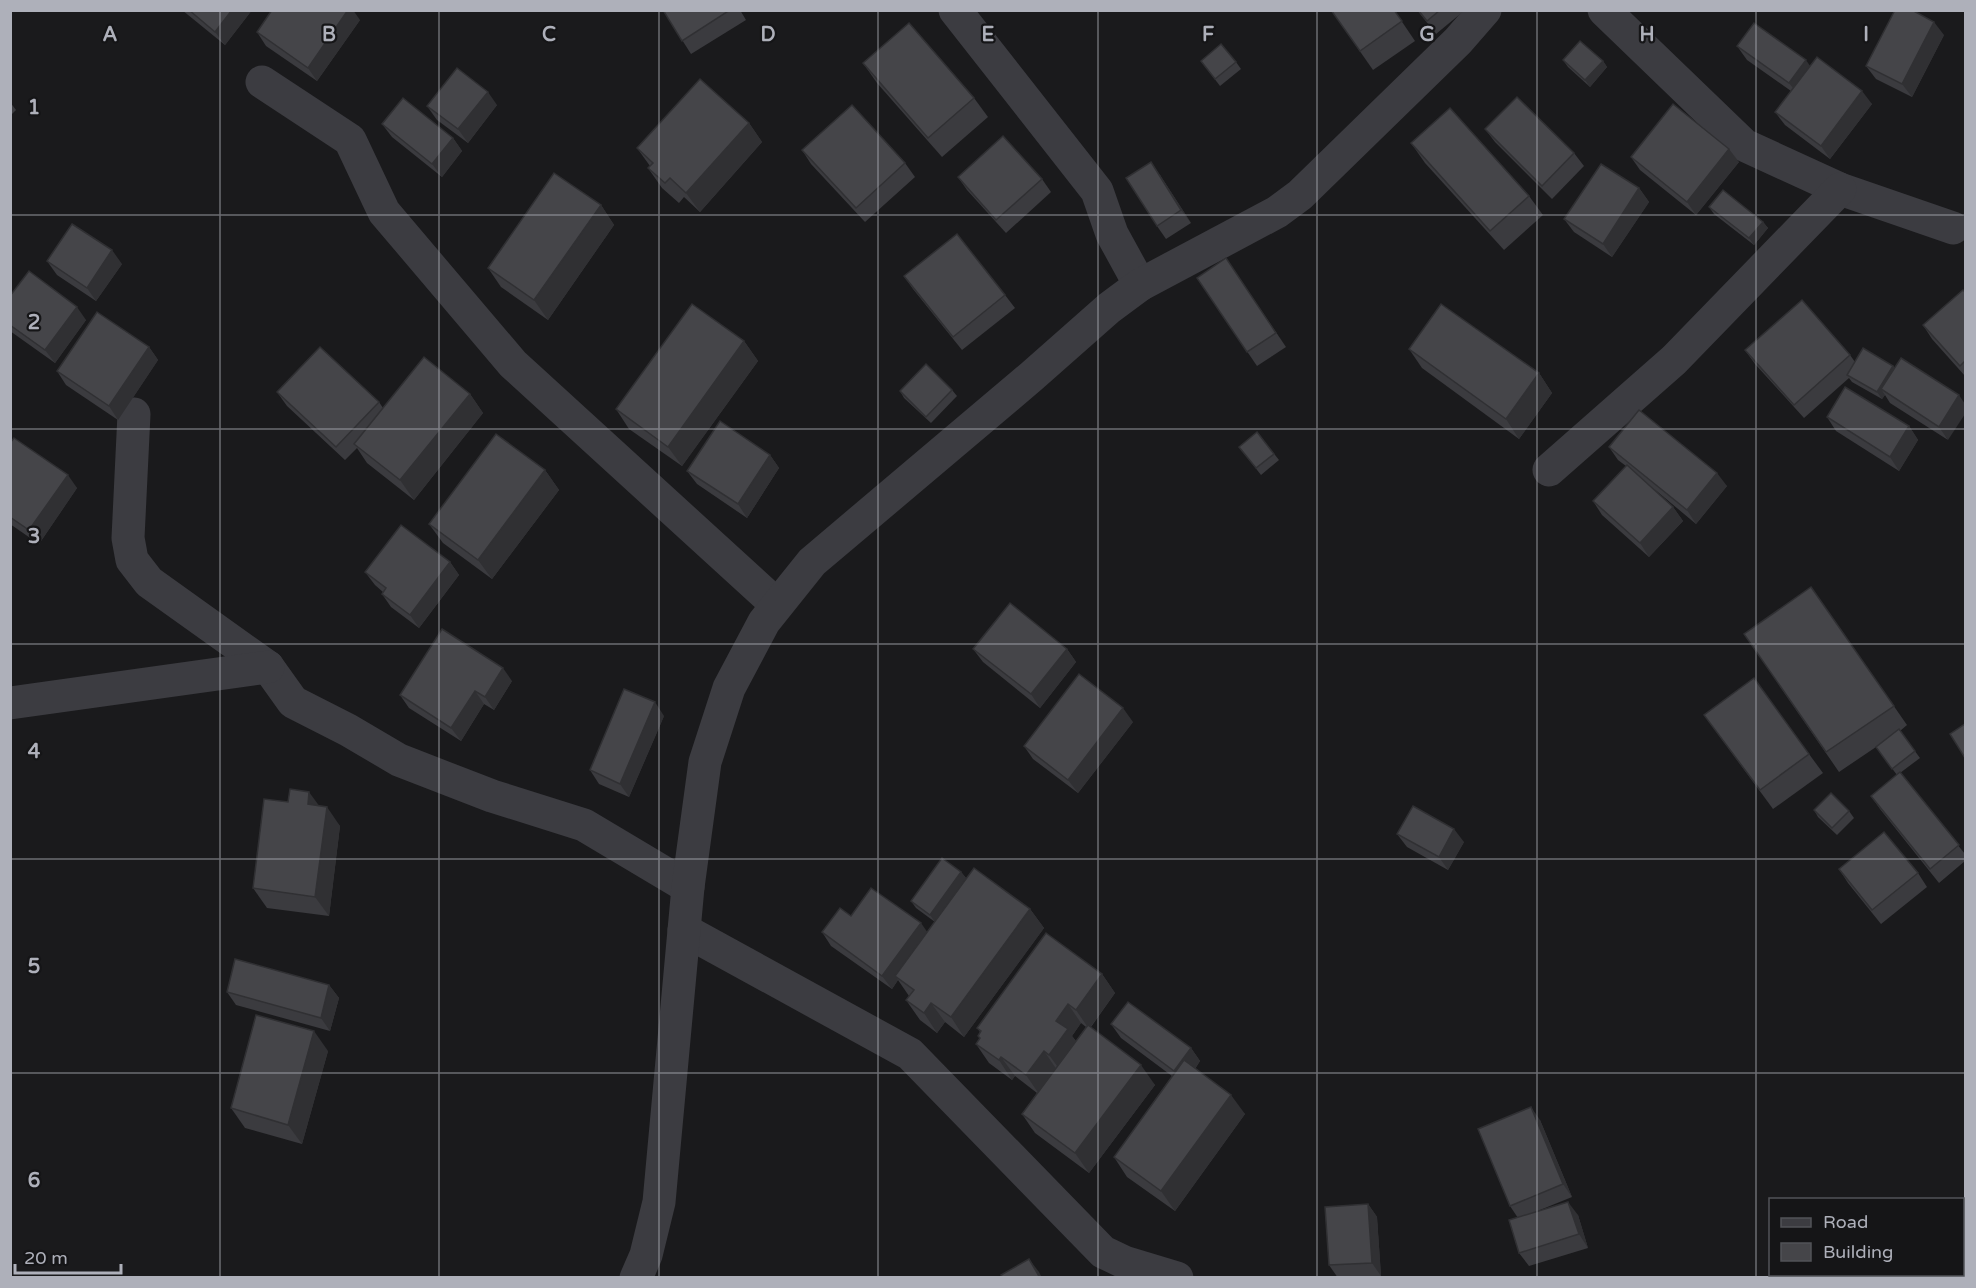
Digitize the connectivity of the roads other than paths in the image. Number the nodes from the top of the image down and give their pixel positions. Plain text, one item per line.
1 (955, 10) edge
2 (1485, 10) edge
3 (1604, 10) edge
4 (262, 82) dead end
5 (1840, 189) junction
6 (1953, 228) dead end
7 (1140, 285) junction
8 (134, 414) dead end
9 (1549, 470) dead end
10 (777, 605) junction
11 (268, 667) junction
12 (10, 703) edge
13 (688, 887) junction
14 (684, 930) junction
15 (636, 1278) edge
16 (1177, 1278) edge

1 - 7 street
2 - 7 street
3 - 5 street
4 - 10 street
5 - 6 street
5 - 9 street
7 - 10 street
8 - 11 street
10 - 13 street
11 - 12 street
11 - 13 street
13 - 14 street
14 - 15 street
14 - 16 street

